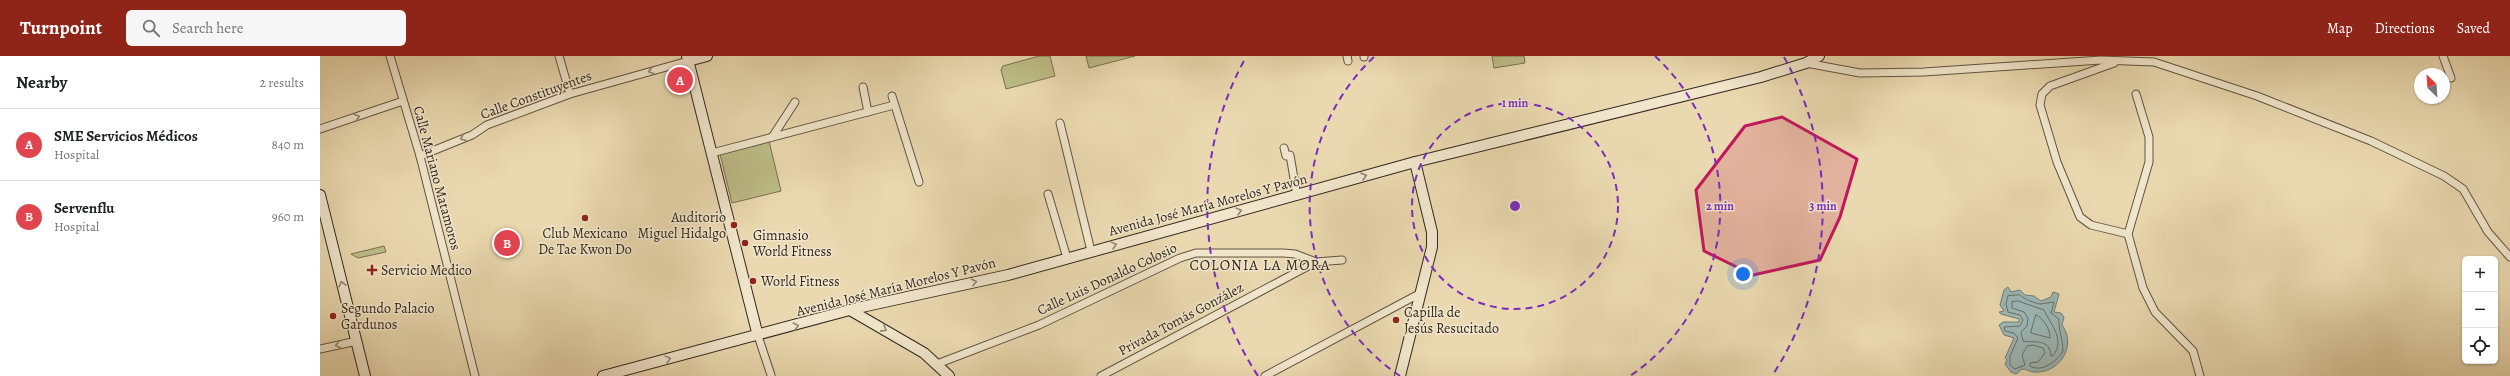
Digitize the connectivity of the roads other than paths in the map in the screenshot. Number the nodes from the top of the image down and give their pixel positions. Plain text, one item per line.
1 (390, 56) edge
2 (560, 56) edge
3 (707, 56) edge
4 (1819, 56) edge
5 (2443, 56) edge
6 (688, 58) edge
7 (2123, 60) junction
8 (1806, 63) junction
9 (2451, 78) dead end
10 (863, 87) dead end
11 (570, 94) junction
12 (2136, 94) dead end
13 (892, 96) dead end
14 (403, 101) junction
15 (795, 102) dead end
16 (894, 105) junction
17 (868, 112) junction
18 (1060, 123) dead end
19 (320, 129) edge
20 (773, 136) junction
21 (1284, 148) dead end
22 (712, 153) junction
23 (420, 156) junction
24 (1415, 162) junction
25 (919, 182) dead end
26 (1048, 194) dead end
27 (320, 195) edge
28 (1297, 196) junction
29 (2128, 234) junction
30 (1091, 251) junction
31 (2510, 257) edge
32 (1067, 258) junction
33 (1342, 260) dead end
34 (1316, 262) junction
35 (1419, 294) junction
36 (850, 310) junction
37 (758, 336) junction
38 (356, 341) junction
39 (320, 349) edge
40 (937, 364) junction
41 (771, 375) edge
42 (365, 376) edge
43 (475, 376) edge
44 (603, 376) edge
45 (950, 376) edge
46 (1101, 376) edge
47 (1265, 376) edge
48 (1400, 376) edge
49 (2200, 376) edge

1 - 14 street, Calle Mariano Matamoros
2 - 11 street
3 - 6 main road
4 - 8 main road, Avenida José María Morelos Y Pavón
5 - 9 street
6 -> 11 street, Calle Constituyentes
6 - 22 main road
7 - 8 street
7 - 29 street
7 - 31 street
8 - 24 main road, Avenida José María Morelos Y Pavón
10 - 17 street
11 -> 23 street, Calle Constituyentes
12 - 29 street
13 - 16 street
19 -> 14 street
14 - 23 street, Calle Mariano Matamoros
15 - 20 street
16 - 17 street
16 - 25 street
17 - 20 street
18 - 30 street
20 - 22 street
21 - 28 street
22 - 37 main road
23 - 43 street, Calle Mariano Matamoros
28 -> 24 main road, Avenida José María Morelos Y Pavón
24 - 35 main road
26 - 32 street
38 -> 27 main road
30 -> 28 main road, Avenida José María Morelos Y Pavón
29 - 49 street
30 - 32 main road, Avenida José María Morelos Y Pavón
36 -> 32 main road, Avenida José María Morelos Y Pavón
33 - 34 street
34 - 40 street, Calle Luis Donaldo Colosio
34 - 46 street, Privada Tomás González
35 - 47 street
35 - 48 main road
37 -> 36 main road, Avenida José María Morelos Y Pavón
36 -> 40 main road
37 - 41 street
44 -> 37 main road, Avenida José María Morelos Y Pavón
38 -> 39 street
38 - 42 main road
40 - 45 main road

